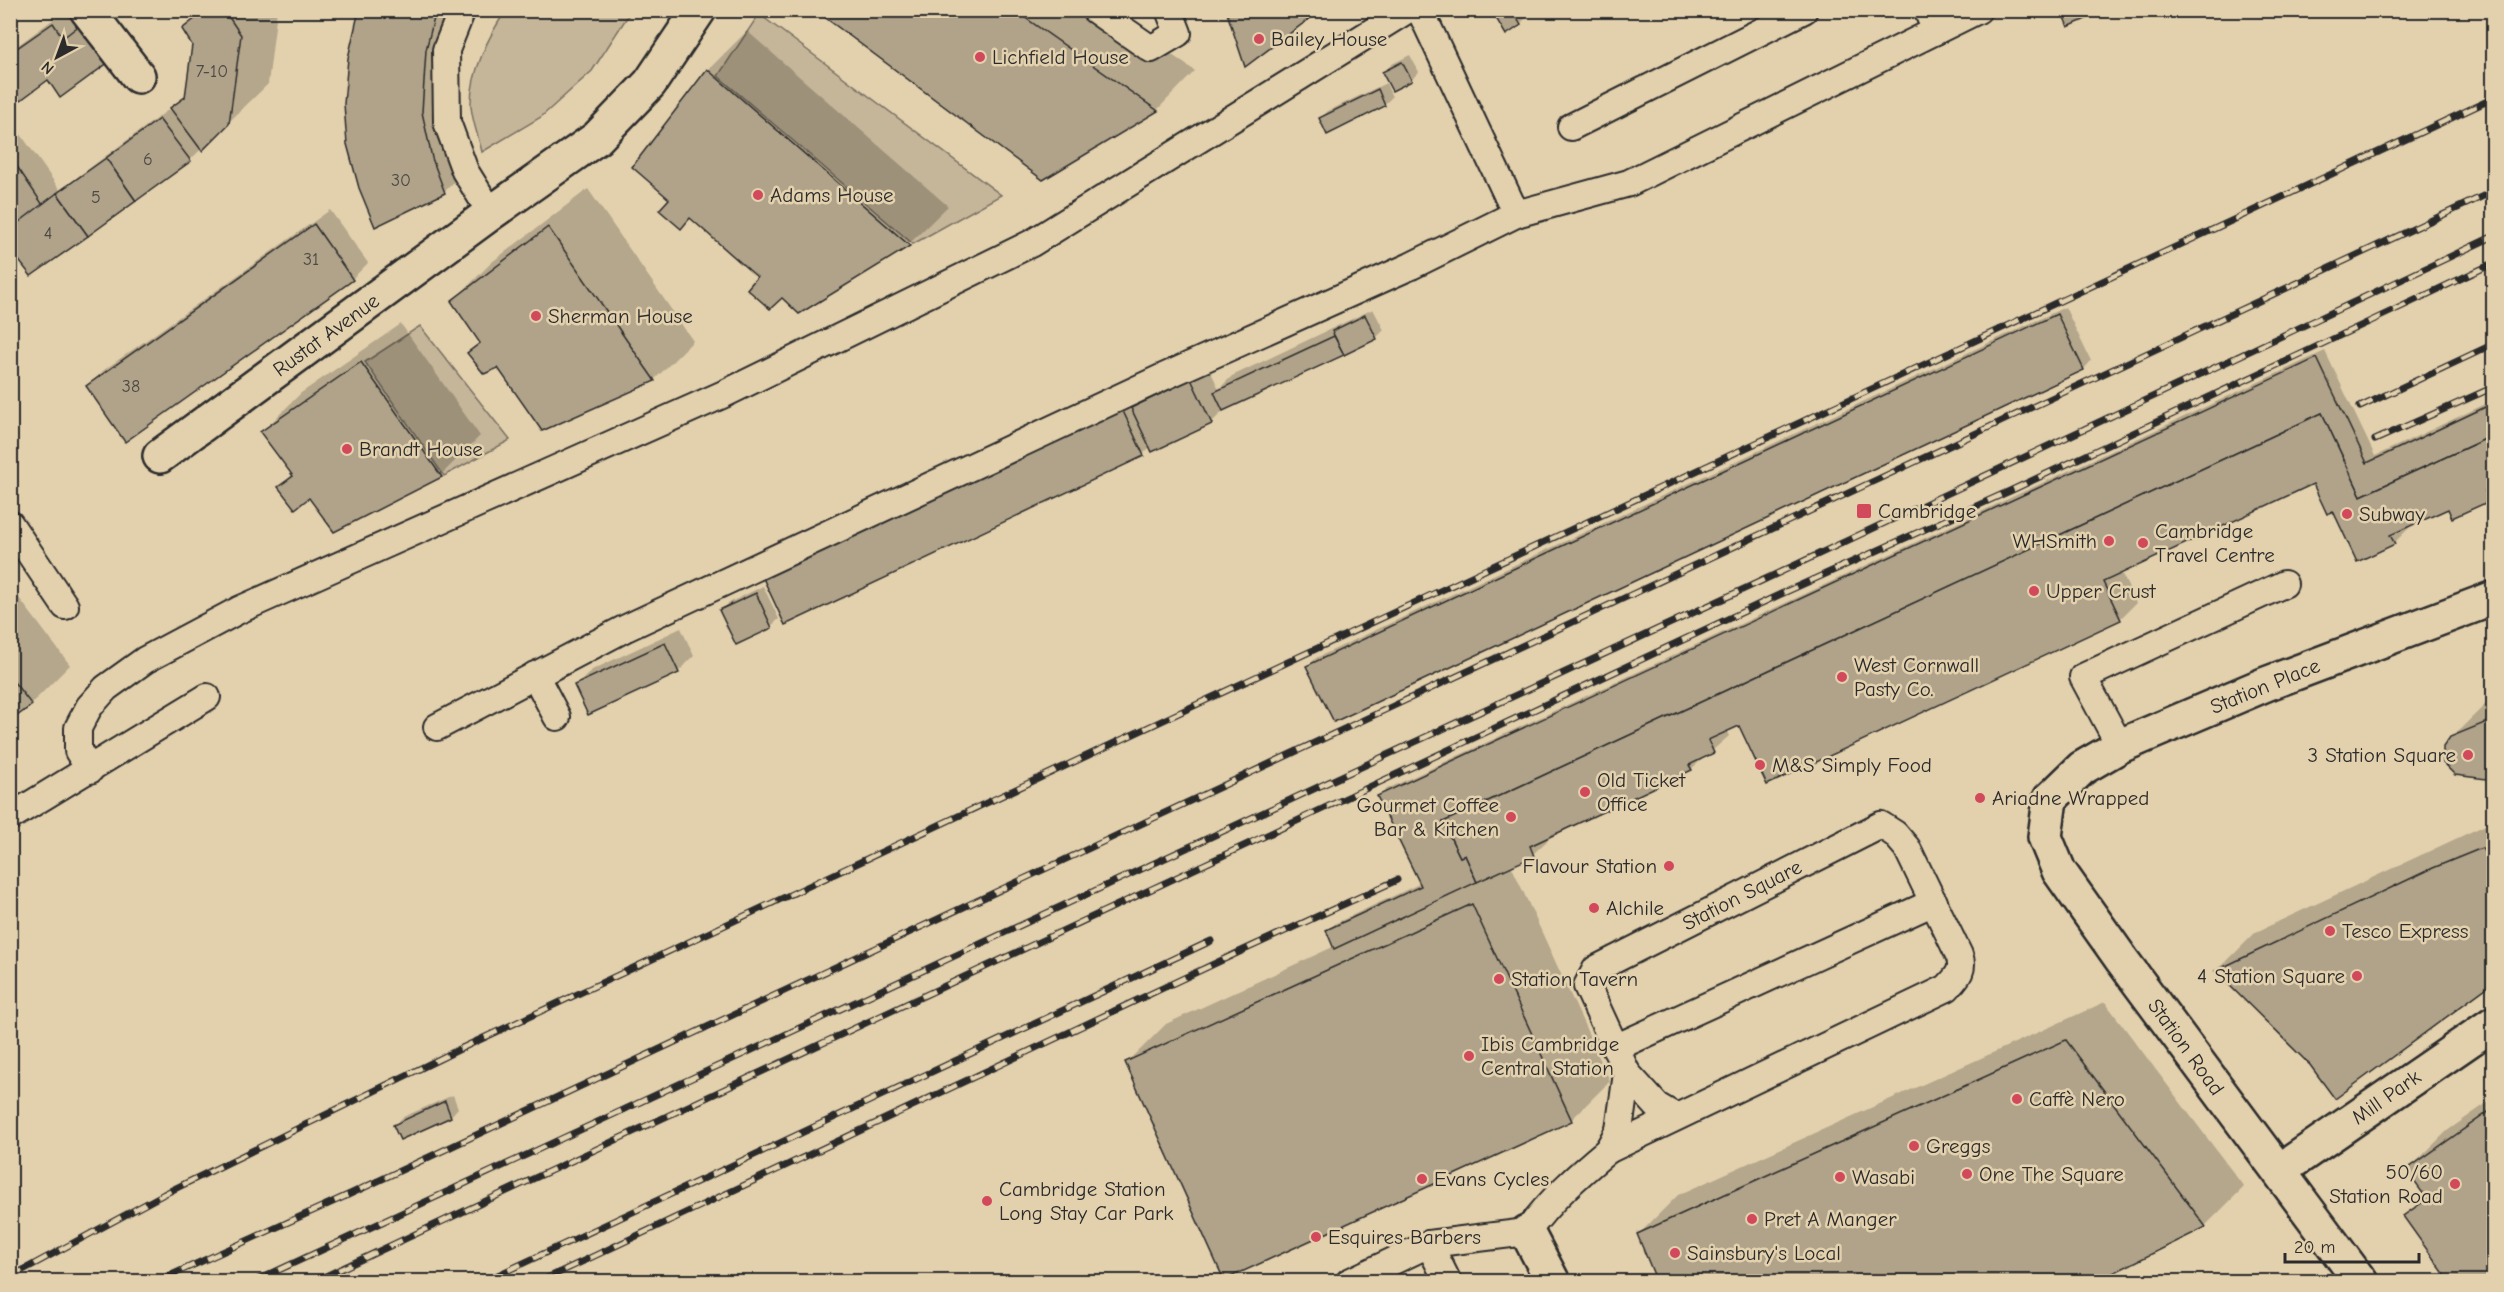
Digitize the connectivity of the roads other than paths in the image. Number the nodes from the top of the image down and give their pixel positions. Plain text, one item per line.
1 (87, 10) edge
2 (462, 10) edge
3 (699, 10) edge
4 (1095, 10) edge
5 (1169, 10) edge
6 (1407, 10) edge
7 (1420, 10) edge
8 (1804, 10) edge
9 (1978, 10) edge
10 (1932, 21) edge
11 (138, 76) dead end
12 (1571, 128) dead end
13 (491, 213) junction
14 (1516, 214) junction
15 (160, 456) dead end
16 (10, 524) edge
17 (2284, 584) dead end
18 (2493, 598) edge
19 (65, 606) dead end
20 (535, 675) junction
21 (207, 697) dead end
22 (557, 717) dead end
23 (437, 727) dead end
24 (2120, 746) junction
25 (90, 770) junction
26 (2050, 799) joint
27 (10, 817) edge
28 (1934, 902) junction
29 (2493, 1023) edge
30 (1615, 1048) junction
31 (1627, 1073) junction
32 (1674, 1116) junction
33 (1608, 1150) junction
34 (2279, 1171) junction
35 (1527, 1232) junction
36 (1429, 1244) junction
37 (1349, 1281) edge
38 (1448, 1281) edge
39 (1553, 1281) edge
40 (2361, 1281) edge

1 - 11 street
2 - 13 lane
3 - 13 street, Rustat Avenue
4 - 5 lane
6 - 25 lane
7 - 14 lane
8 - 12 lane
9 - 10 lane
10 - 14 lane
13 - 15 street, Rustat Avenue
14 - 20 lane
16 - 19 lane
17 - 24 lane
18 - 24 street, Station Place
20 - 22 lane
20 - 23 lane
21 - 25 lane
24 - 26 street, Station Place
25 - 27 lane
26 - 34 street, Station Road
28 - 30 lane
28 - 30 lane, Station Square
28 - 32 lane, Station Square
29 - 34 street, Mill Park
30 - 31 lane, Station Square
31 - 32 lane
31 - 33 lane, Station Square
32 - 33 lane, Station Square
33 - 35 lane, Station Square
34 - 40 street, Station Road
35 - 36 lane
35 - 39 street
36 - 37 lane
36 - 38 lane

